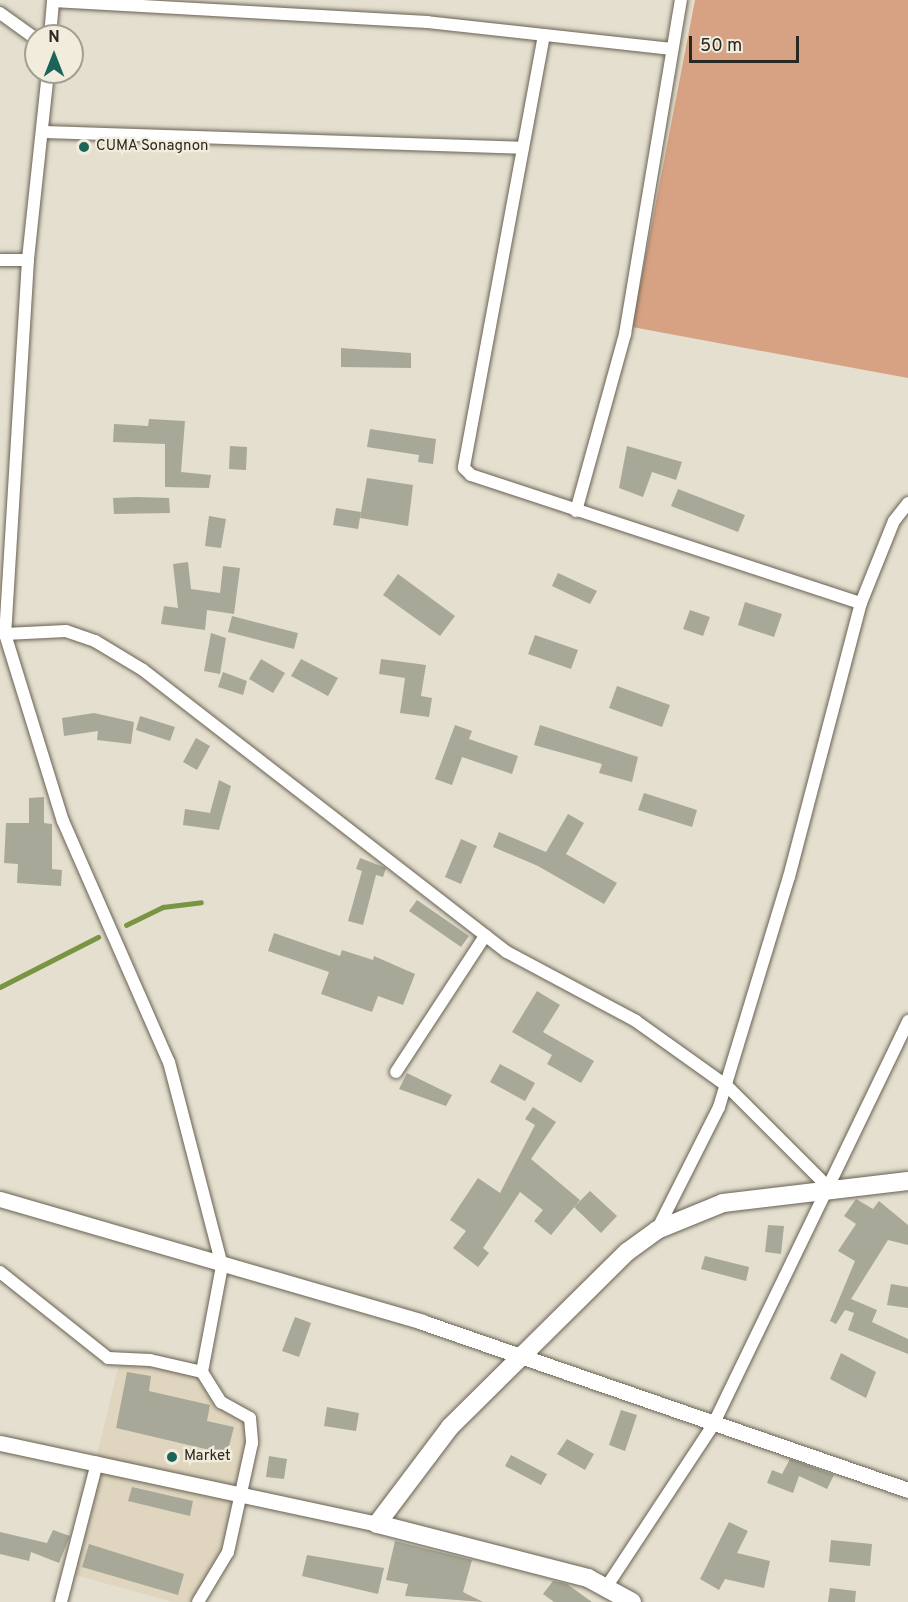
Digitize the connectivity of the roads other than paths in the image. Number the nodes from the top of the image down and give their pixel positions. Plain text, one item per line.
1 (53, 0) edge
2 (681, 0) edge
3 (0, 13) edge
4 (51, 24) edge
5 (24, 30) edge
6 (544, 35) junction
7 (671, 49) junction
8 (47, 84) edge
9 (43, 132) junction
10 (523, 148) junction
11 (0, 260) edge
12 (28, 260) junction
13 (908, 503) edge
14 (576, 511) junction
15 (861, 603) junction
16 (2, 616) edge
17 (5, 634) junction
18 (485, 936) junction
19 (908, 1021) edge
20 (396, 1072) dead end
21 (727, 1086) junction
22 (908, 1181) edge
23 (830, 1188) junction
24 (0, 1199) edge
25 (657, 1230) junction
26 (222, 1266) junction
27 (0, 1272) edge
28 (518, 1357) junction
29 (202, 1372) junction
30 (712, 1425) junction
31 (0, 1443) edge
32 (97, 1462) junction
33 (908, 1490) edge
34 (245, 1492) junction
35 (377, 1524) junction
36 (609, 1593) edge
37 (61, 1602) edge
38 (198, 1602) edge
39 (632, 1602) edge

1 - 4 street
1 - 6 street
2 - 7 street
3 - 5 street
6 - 7 street
6 - 10 street
7 - 14 street
8 - 9 street
9 - 10 street
9 - 12 street
10 - 14 street
11 - 12 street
12 - 16 street
13 - 15 street
14 - 15 street
15 - 21 street
16 - 17 street
17 - 18 street
17 - 26 street
18 - 20 street
18 - 21 street
19 - 23 street
21 - 23 street
21 - 25 street
22 - 23 main road
23 - 25 main road
23 - 30 street
24 - 26 street
25 - 28 main road
26 - 28 street
26 - 29 street
27 - 29 street
28 - 30 street
28 - 35 main road
29 - 34 street
30 - 33 street
30 - 36 street
31 - 32 street
32 - 34 street
32 - 37 street
34 - 35 street
34 - 38 street
35 - 36 main road
36 - 39 main road

